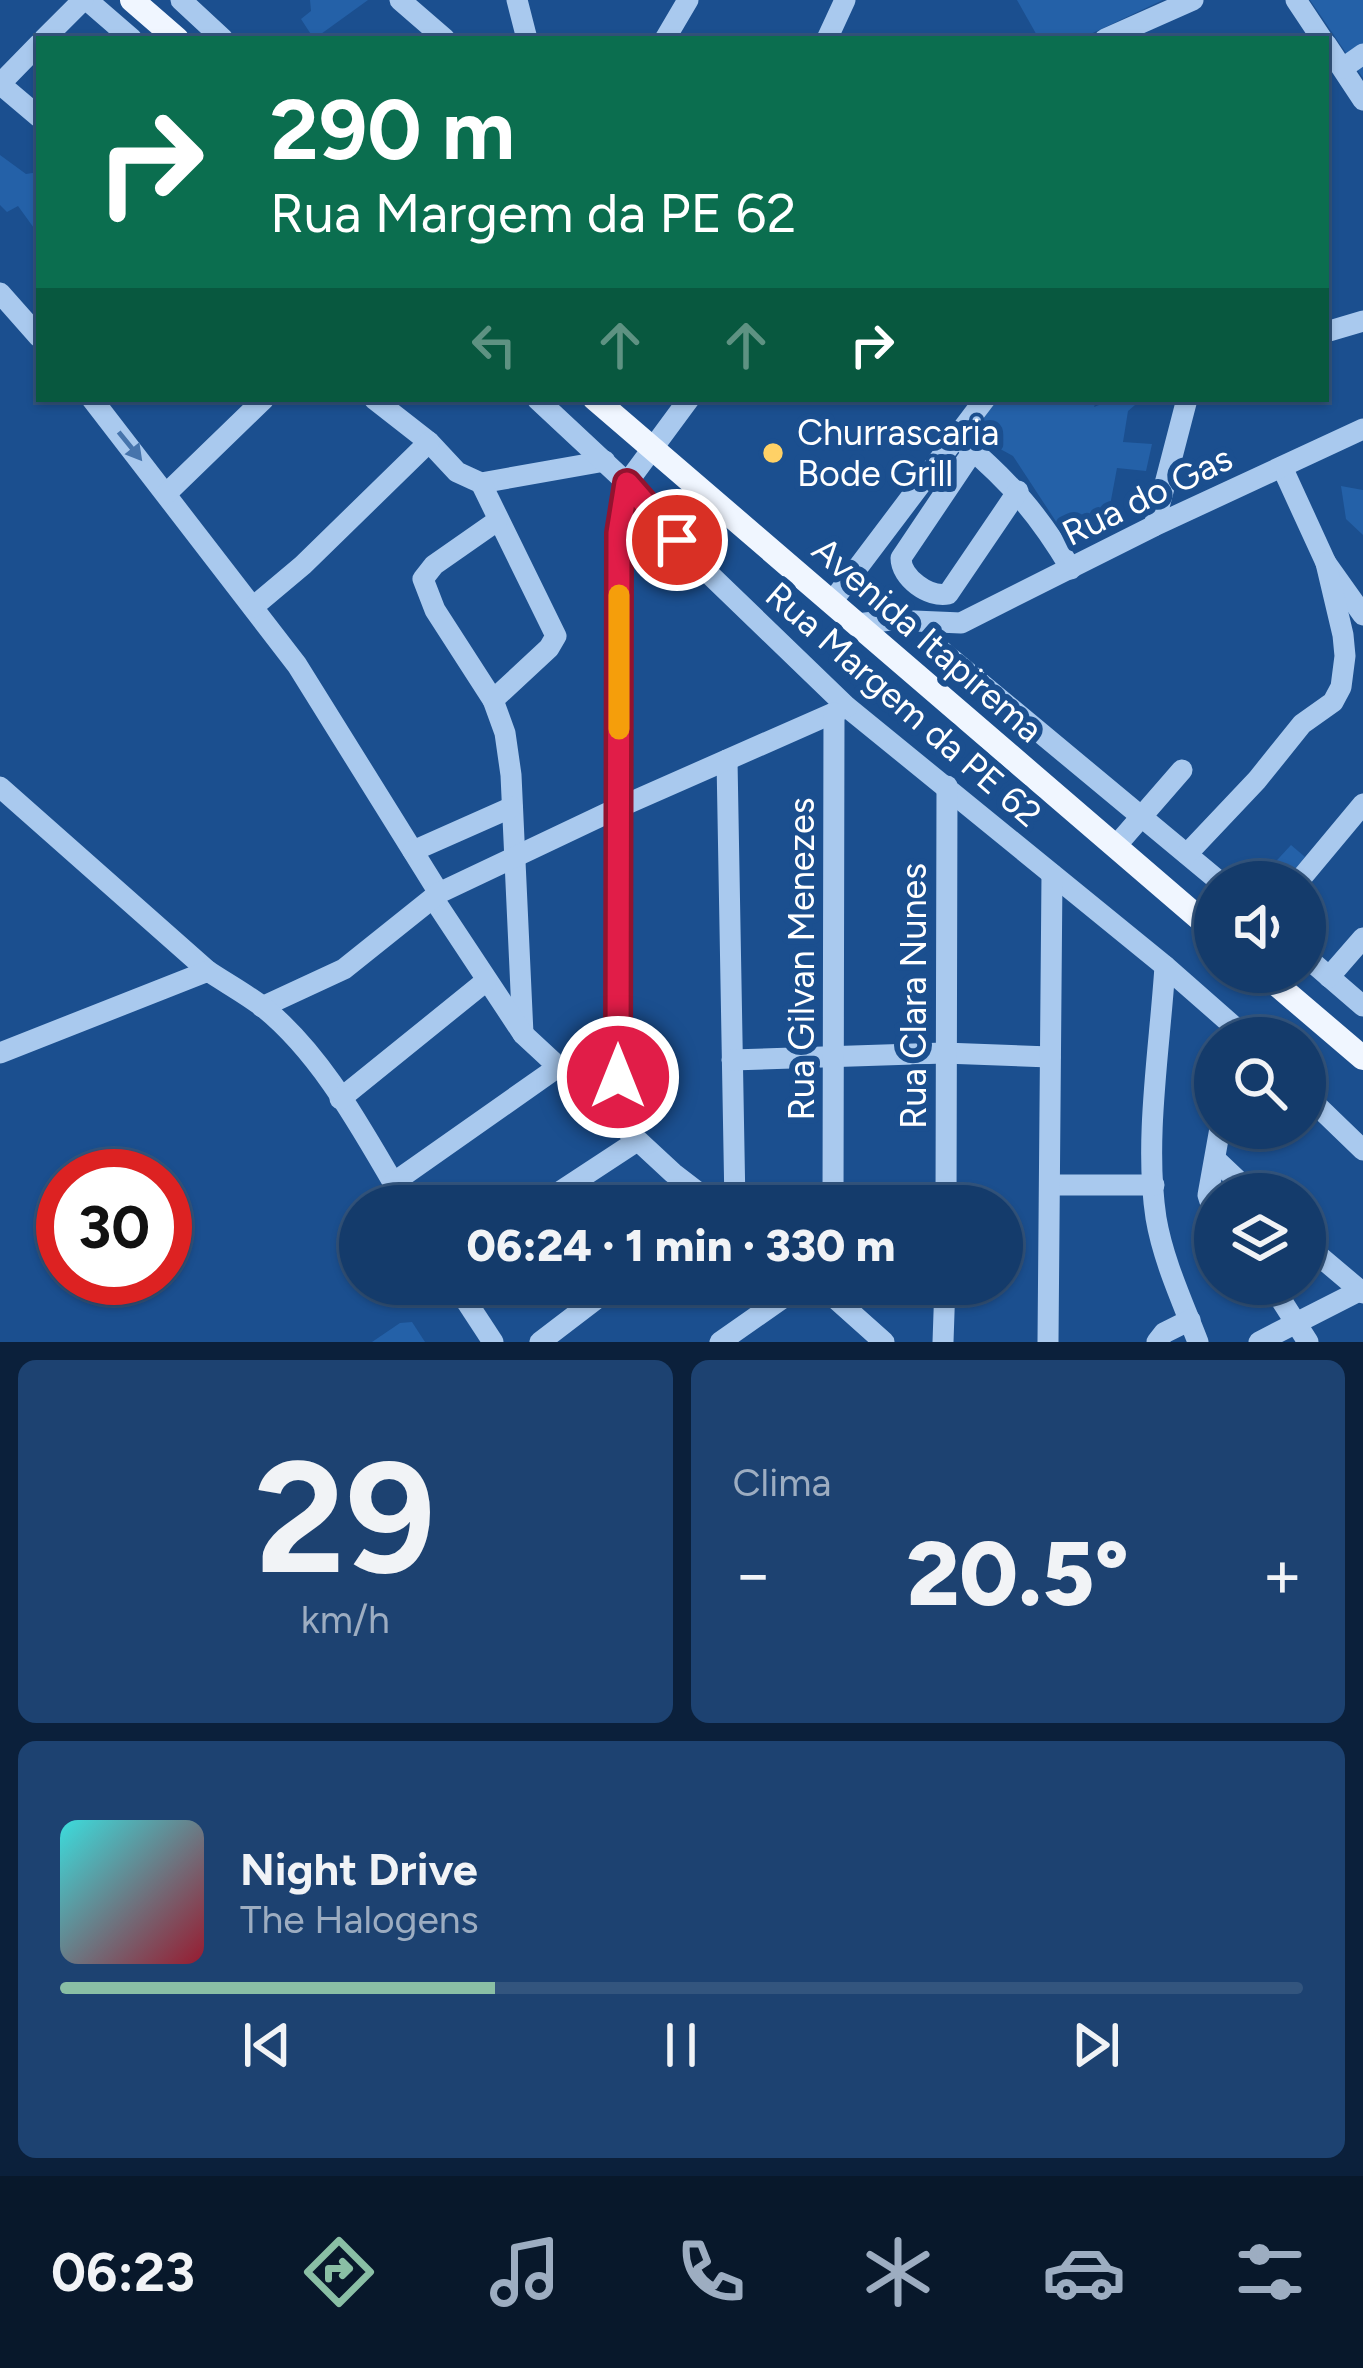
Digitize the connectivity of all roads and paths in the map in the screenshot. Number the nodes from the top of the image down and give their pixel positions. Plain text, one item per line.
1 (85, 0) edge
2 (132, 0) edge
3 (181, 0) edge
4 (400, 0) edge
5 (517, 0) edge
6 (688, 0) edge
7 (845, 0) edge
8 (1193, 0) edge
9 (1295, 0) edge
10 (48, 36) edge
11 (128, 36) edge
12 (174, 36) edge
13 (221, 36) edge
14 (442, 36) edge
15 (526, 36) edge
16 (667, 36) edge
17 (827, 36) edge
18 (1112, 36) edge
19 (1320, 36) edge
20 (36, 48) edge
21 (1329, 49) edge
22 (1363, 54) edge
23 (1342, 68) junction
24 (0, 84) edge
25 (1363, 100) edge
26 (36, 114) edge
27 (0, 293) edge
28 (1363, 321) edge
29 (1329, 331) edge
30 (36, 334) edge
31 (94, 402) edge
32 (260, 402) edge
33 (378, 402) edge
34 (540, 402) edge
35 (599, 402) edge
36 (687, 402) edge
37 (984, 402) edge
38 (1186, 402) edge
39 (1363, 429) edge
40 (429, 442) junction
41 (965, 444) junction
42 (653, 448) junction
43 (605, 461) junction
44 (1282, 466) junction
45 (481, 482) junction
46 (627, 483) junction
47 (1018, 491) junction
48 (167, 494) junction
49 (497, 520) junction
50 (1154, 526) junction
51 (1326, 563) junction
52 (1071, 569) junction
53 (831, 604) junction
54 (253, 607) junction
55 (1363, 615) edge
56 (961, 623) junction
57 (857, 624) junction
58 (942, 651) junction
59 (921, 682) junction
60 (493, 700) junction
61 (841, 710) junction
62 (727, 760) junction
63 (1183, 770) dead end
64 (946, 786) junction
65 (0, 787) edge
66 (1363, 804) edge
67 (512, 807) junction
68 (620, 807) junction
69 (1141, 817) junction
70 (1115, 847) junction
71 (413, 851) junction
72 (1187, 854) junction
73 (517, 856) junction
74 (1195, 861) edge
75 (1316, 861) edge
76 (1052, 874) junction
77 (436, 896) junction
78 (1194, 914) edge
79 (1363, 938) edge
80 (1165, 966) junction
81 (208, 971) junction
82 (1326, 974) edge
83 (1329, 977) junction
84 (486, 981) junction
85 (1287, 993) edge
86 (262, 1006) junction
87 (1363, 1006) edge
88 (1221, 1017) edge
89 (523, 1034) junction
90 (0, 1053) edge
91 (944, 1053) junction
92 (835, 1057) junction
93 (1050, 1057) junction
94 (1363, 1058) edge
95 (732, 1060) junction
96 (558, 1067) junction
97 (340, 1099) junction
98 (1326, 1114) edge
99 (618, 1122) junction
100 (637, 1141) junction
101 (1217, 1149) edge
102 (1363, 1150) edge
103 (1215, 1159) junction
104 (1212, 1173) edge
105 (1230, 1173) edge
106 (393, 1183) joint
107 (570, 1185) edge
108 (690, 1185) edge
109 (735, 1185) edge
110 (832, 1185) edge
111 (946, 1185) edge
112 (1050, 1185) junction
113 (1154, 1185) junction
114 (1326, 1262) edge
115 (1361, 1292) edge
116 (469, 1305) edge
117 (588, 1305) edge
118 (773, 1305) edge
119 (845, 1305) edge
120 (944, 1305) edge
121 (1284, 1305) edge
122 (1194, 1331) edge
123 (1303, 1332) edge
124 (493, 1342) edge
125 (540, 1342) edge
126 (719, 1342) edge
127 (884, 1342) edge
128 (944, 1342) edge
129 (1048, 1342) edge
130 (1157, 1342) edge
131 (1259, 1342) edge

1 - 10 street
1 - 11 street
2 - 12 main road
3 - 13 street
4 - 14 street
5 - 15 street
6 - 16 street
7 - 17 street
8 - 18 street
9 - 19 street
20 - 24 street
21 - 23 street
22 - 23 street
23 - 25 street
24 - 26 street
27 - 30 street
28 - 29 street
31 -> 48 street
32 - 48 street
33 - 40 street
34 - 43 street, Rua Margem da PE 62
35 - 42 main road, Avenida Itapirema
36 - 42 street
37 - 41 street
38 - 50 street
39 - 44 street, Rua do Gas
40 - 45 street
40 - 54 street
41 - 47 street
41 - 47 street
41 - 53 street
42 - 46 street
42 - 53 main road, Avenida Itapirema
43 - 45 street
43 - 46 street, Rua Margem da PE 62
44 - 50 street, Rua do Gas
44 - 51 street
45 - 49 street
46 - 61 street, Rua Margem da PE 62
46 - 68 street
47 - 52 street
48 - 54 street
49 - 60 street
49 - 60 street
50 - 52 street, Rua do Gas
51 - 55 street
51 - 72 street
52 - 56 street, Rua do Gas
53 - 57 main road, Avenida Itapirema
54 - 71 street
56 - 57 street, Rua do Gas
56 - 58 street, Rua do Gas
57 - 59 main road, Avenida Itapirema
58 - 59 street, Rua do Gas
58 - 69 street
59 - 70 main road, Avenida Itapirema
60 - 67 street
61 - 62 street
61 - 64 street, Rua Margem da PE 62
61 - 92 street, Rua Gilvan Menezes
62 - 68 street
62 - 95 street
63 - 69 street
64 - 76 street, Rua Margem da PE 62
64 - 91 street, Rua Clara Nunes
65 - 81 street
66 - 75 street
67 - 71 street
67 - 73 street
68 - 73 street
68 - 99 street
69 - 70 street
69 - 72 street
70 - 78 main road, Avenida Itapirema
71 - 77 street
72 - 74 street
73 - 77 street
73 - 89 street
76 - 80 street, Rua Margem da PE 62
76 - 93 street
77 - 84 street
77 - 86 street
79 - 83 street
80 - 88 street, Rua Margem da PE 62
80 - 113 street
81 - 86 street
81 - 90 street
82 - 83 street
83 - 87 street
84 - 89 street
84 - 97 street
85 - 94 main road
86 - 97 street
89 - 96 street
91 - 92 street
91 - 93 street
91 - 111 street, Rua Clara Nunes
92 - 95 street
92 - 110 street, Rua Gilvan Menezes
93 - 112 street
95 - 109 street
96 - 99 street
96 - 106 street
97 - 106 street
98 - 102 street
99 - 100 street
100 - 107 street
100 - 108 street
101 - 103 street
103 - 104 street
103 - 105 street
112 - 113 street
112 - 129 street
113 - 122 street
114 - 115 street
115 - 123 street
116 - 124 street
117 - 125 street
118 - 126 street
119 - 127 street
120 - 128 street
121 - 123 street
122 - 130 street
123 - 131 street

